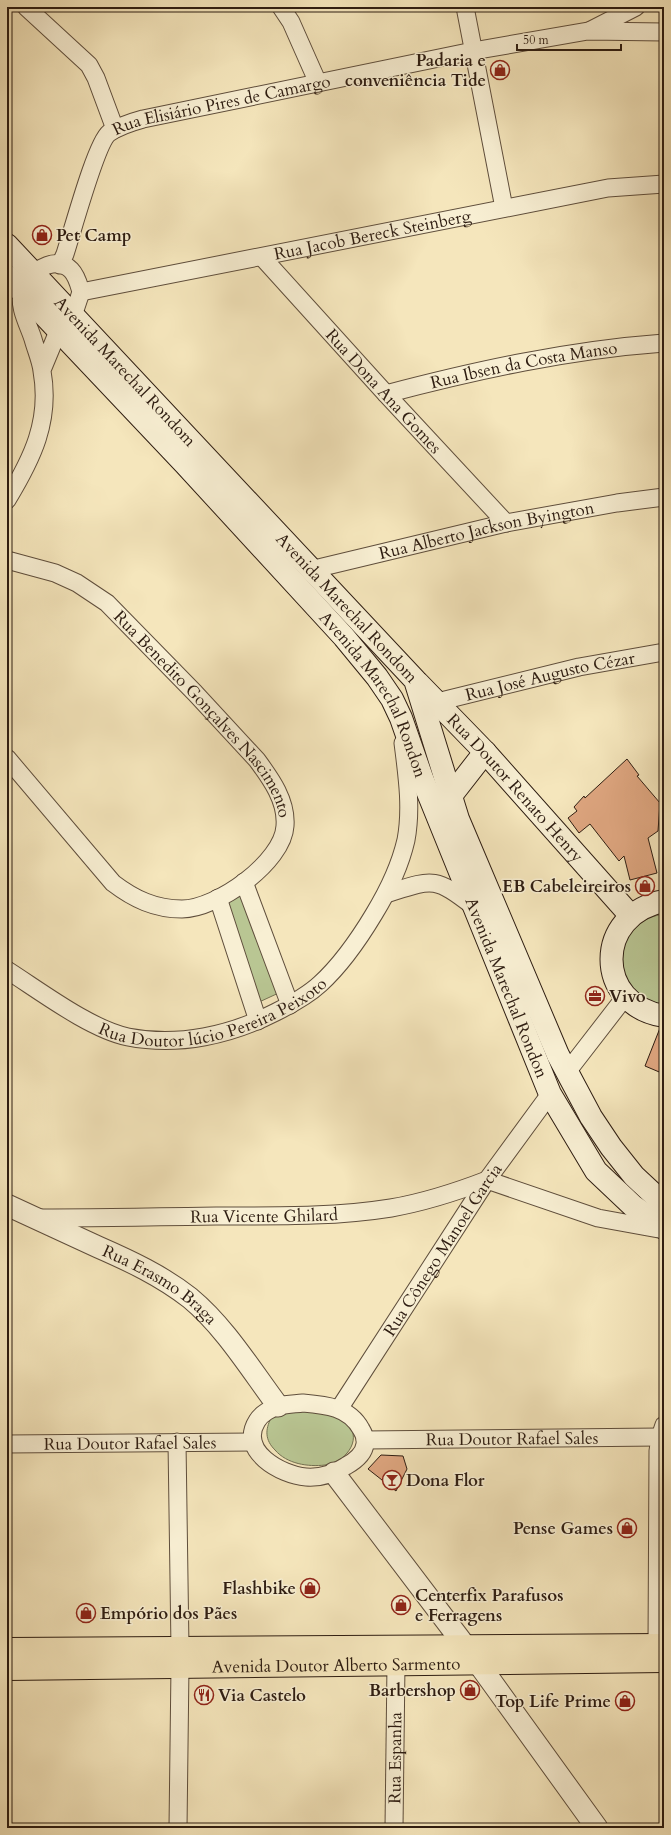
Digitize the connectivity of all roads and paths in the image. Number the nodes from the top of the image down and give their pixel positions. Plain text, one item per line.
1 (26, 7) edge
2 (281, 7) edge
3 (465, 7) edge
4 (636, 7) edge
5 (588, 31) junction
6 (664, 32) edge
7 (473, 51) junction
8 (318, 83) junction
9 (115, 129) junction
10 (664, 184) edge
11 (504, 208) junction
12 (7, 245) edge
13 (262, 257) junction
14 (60, 265) junction
15 (33, 273) junction
16 (7, 276) edge
17 (22, 292) junction
18 (72, 311) junction
19 (664, 343) edge
20 (42, 370) junction
21 (386, 394) junction
22 (664, 497) edge
23 (7, 500) edge
24 (506, 523) junction
25 (7, 560) edge
26 (310, 570) junction
27 (664, 652) edge
28 (415, 680) junction
29 (436, 702) junction
30 (401, 718) junction
31 (485, 752) junction
32 (7, 758) edge
33 (450, 797) junction
34 (244, 882) junction
35 (386, 894) junction
36 (218, 898) junction
37 (664, 901) edge
38 (473, 906) junction
39 (630, 915) junction
40 (7, 970) edge
41 (625, 997) junction
42 (290, 1005) junction
43 (664, 1016) edge
44 (258, 1021) junction
45 (567, 1072) junction
46 (550, 1094) junction
47 (487, 1180) junction
48 (664, 1204) edge
49 (7, 1205) edge
50 (37, 1218) junction
51 (664, 1229) edge
52 (278, 1406) junction
53 (339, 1409) junction
54 (662, 1431) edge
55 (365, 1440) junction
56 (177, 1442) junction
57 (253, 1442) junction
58 (7, 1444) edge
59 (334, 1473) junction
60 (7, 1649) edge
61 (662, 1650) edge
62 (472, 1655) junction
63 (180, 1657) junction
64 (396, 1664) junction
65 (7, 1669) edge
66 (178, 1828) edge
67 (394, 1828) edge
68 (597, 1828) edge

1 - 9 street
2 - 8 street
3 - 7 street
4 - 5 street
5 - 6 street, Rua Elisiário Pires de Camargo
5 - 7 street, Rua Elisiário Pires de Camargo
7 - 8 street, Rua Elisiário Pires de Camargo
7 - 11 street
8 - 9 street, Rua Elisiário Pires de Camargo
9 - 14 street, Rua Elisiário Pires de Camargo
10 - 11 street, Rua Jacob Bereck Steinberg
11 - 13 street, Rua Jacob Bereck Steinberg
12 - 15 main road, Avenida Marechal Rondom
13 - 18 street, Rua Jacob Bereck Steinberg
13 - 21 street, Rua Dona Ana Gomes
14 - 15 street
14 - 18 street
15 - 17 street
15 - 18 main road, Avenida Marechal Rondom
16 - 17 main road, Avenida Marechal Rondon
17 - 18 main road, Avenida Marechal Rondon
17 - 20 street
18 - 20 street
18 - 26 main road, Avenida Marechal Rondom
18 - 30 main road, Avenida Marechal Rondon
19 - 21 street, Rua Ibsen da Costa Manso
20 - 23 street
21 - 24 street, Rua Dona Ana Gomes
22 - 24 street, Rua Alberto Jackson Byington
24 - 26 street, Rua Alberto Jackson Byington
25 - 34 street, Rua Benedito Gonçalves Nascimento
26 - 28 main road, Avenida Marechal Rondom
27 - 29 street, Rua José Augusto Cézar
28 - 29 main road, Rua Doutor Renato Henry
28 - 33 main road, Avenida Marechal Rondom
29 - 31 main road, Rua Doutor Renato Henry
30 - 35 street, Rua Doutor lúcio Pereira Peixoto
30 - 38 main road, Avenida Marechal Rondon
31 - 33 main road
31 - 39 main road, Rua Doutor Renato Henry
32 - 36 street, Rua Benedito Gonçalves Nascimento
33 - 45 main road, Avenida Marechal Rondom
34 - 36 street, Rua Benedito Gonçalves Nascimento
34 - 42 street
35 - 38 street
35 - 42 street, Rua Doutor lúcio Pereira Peixoto
36 - 44 street
37 - 39 main road
38 - 46 main road, Avenida Marechal Rondon
39 - 41 main road
40 - 44 street, Rua Doutor lúcio Pereira Peixoto
41 - 43 main road
41 - 45 street
42 - 44 street, Rua Doutor lúcio Pereira Peixoto
45 - 48 main road, Avenida Marechal Rondom
46 - 47 street, Rua Cônego Manoel Garcia
46 - 51 main road, Avenida Marechal Rondon
47 - 50 street, Rua Vicente Ghilard
47 - 51 street
47 - 53 street, Rua Cônego Manoel Garcia
49 - 50 street, Rua Erasmo Braga
50 - 52 street, Rua Erasmo Braga
52 - 53 street
52 - 57 street
53 - 55 street
54 - 55 street, Rua Doutor Rafael Sales
54 - 61 street
55 - 59 street
56 - 57 street, Rua Doutor Rafael Sales
56 - 58 street, Rua Doutor Rafael Sales
56 - 63 street
57 - 59 street
59 - 62 street
60 - 63 main road, Avenida Doutor Alberto Sarmento
61 - 62 main road, Avenida Doutor Alberto Sarmento
62 - 63 main road, Avenida Doutor Alberto Sarmento
62 - 64 main road, Avenida Doutor Alberto Sarmento
62 - 68 street
63 - 64 main road, Avenida Doutor Alberto Sarmento
63 - 65 main road, Avenida Doutor Alberto Sarmento
63 - 66 street
64 - 67 street, Rua Espanha

